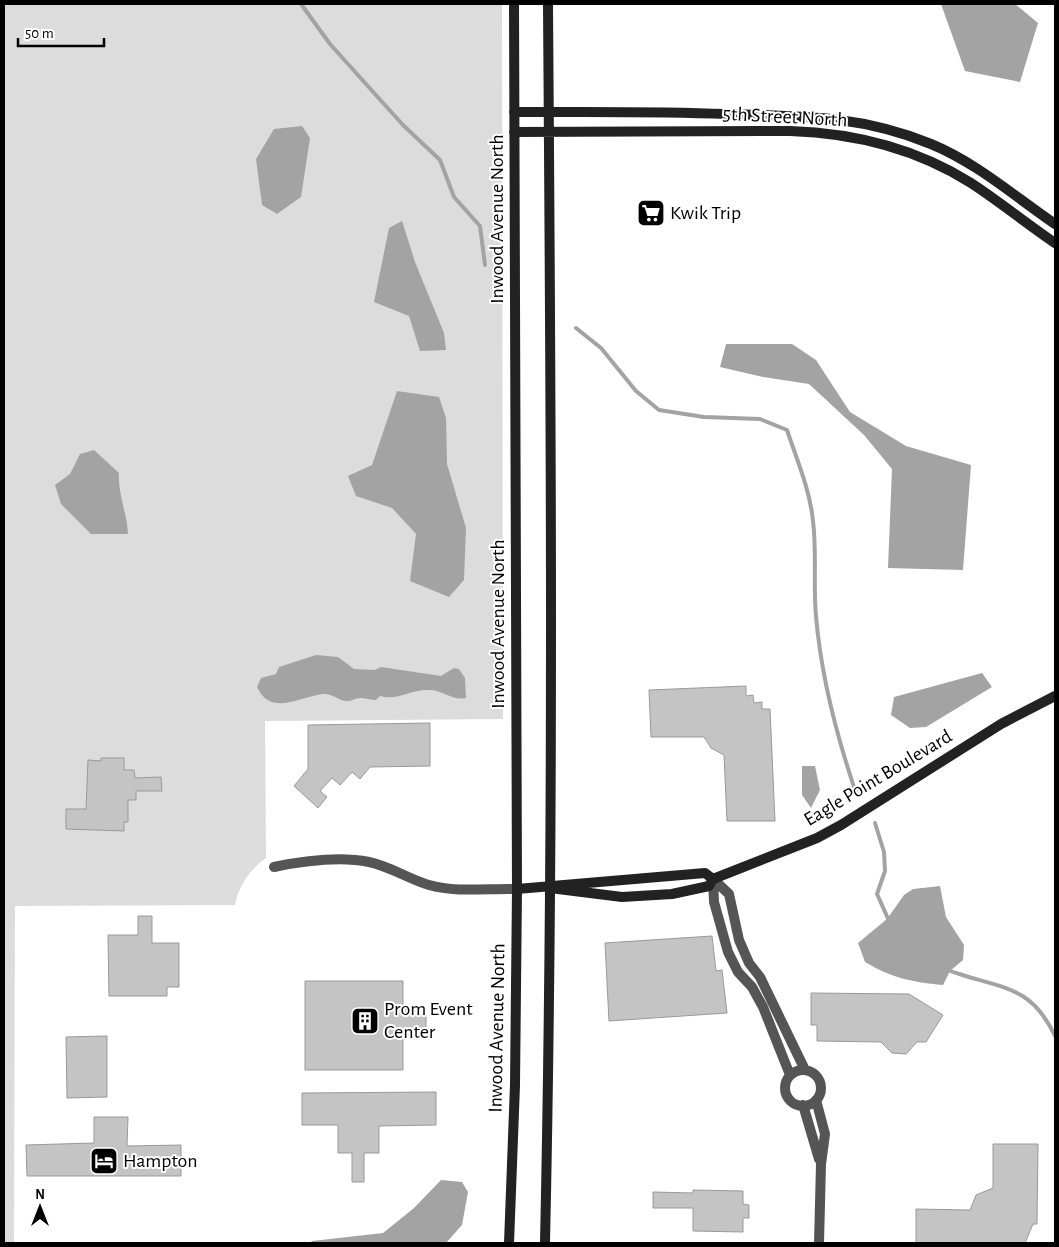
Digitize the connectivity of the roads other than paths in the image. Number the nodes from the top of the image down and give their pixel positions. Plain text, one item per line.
1 (514, 4) edge
2 (548, 4) edge
3 (514, 112) junction
4 (548, 112) junction
5 (514, 132) junction
6 (548, 132) junction
7 (1055, 224) edge
8 (1055, 243) edge
9 (1055, 696) edge
10 (274, 867) dead end
11 (713, 878) junction
12 (550, 888) junction
13 (517, 889) junction
14 (805, 1070) junction
15 (790, 1075) junction
16 (816, 1100) junction
17 (803, 1106) junction
18 (821, 1164) junction
19 (509, 1243) edge
20 (545, 1243) edge
21 (819, 1243) edge

1 - 3 main road, Inwood Avenue North
2 - 4 main road
3 - 4 main road, 5th Street North
3 - 5 main road, Inwood Avenue North
4 - 6 main road
4 - 7 main road, 5th Street North
5 - 6 main road, 5th Street North
5 - 13 main road, Inwood Avenue North
6 - 8 main road, 5th Street North
6 - 12 main road
9 - 11 main road, Eagle Point Boulevard
10 - 13 street
11 - 12 main road
11 - 12 main road, Eagle Point Boulevard
11 - 14 street
11 - 15 street
12 - 13 main road
12 - 20 main road
13 - 19 main road, Inwood Avenue North
14 - 15 street
14 - 16 street
15 - 17 street
16 - 17 street
16 - 18 street
17 - 18 street
18 - 21 street

